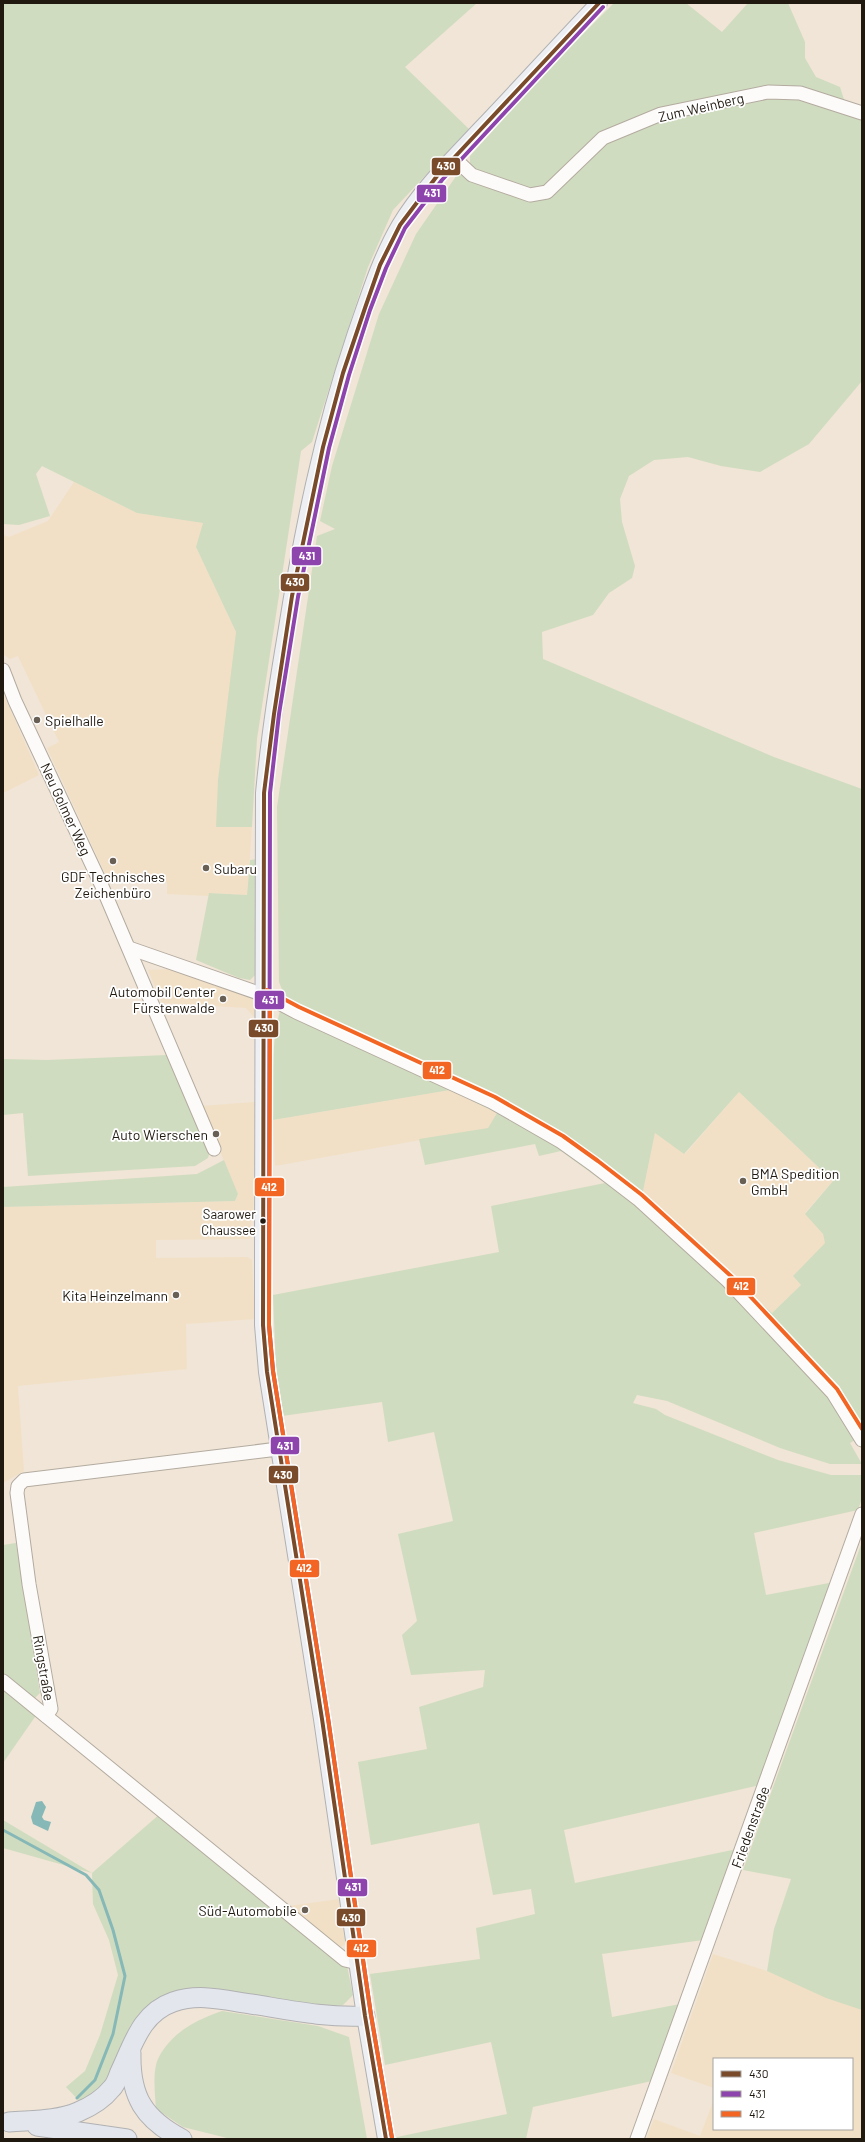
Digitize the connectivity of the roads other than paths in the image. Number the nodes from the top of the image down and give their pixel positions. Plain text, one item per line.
1 (599, 3) edge
2 (862, 113) edge
3 (459, 152) junction
4 (3, 670) edge
5 (129, 948) junction
6 (264, 995) junction
7 (214, 1149) dead end
8 (862, 1440) edge
9 (278, 1449) junction
10 (862, 1514) edge
11 (3, 1681) edge
12 (46, 1716) junction
13 (358, 1963) junction
14 (365, 2016) junction
15 (131, 2052) junction
16 (6, 2121) edge
17 (127, 2139) edge
18 (182, 2139) edge
19 (386, 2139) edge
20 (637, 2139) edge

1 - 3 main road
2 - 3 street, Zum Weinberg
3 - 6 main road
4 - 5 street, Neu Golmer Weg
5 - 6 street
5 - 7 street, Neu Golmer Weg
6 - 8 street
6 - 9 main road
9 - 12 street, Ringstraße
9 - 13 main road
10 - 20 street, Friedenstraße
11 - 12 street
12 - 13 street, Ringstraße
13 - 14 main road
14 - 15 highway
14 - 19 main road
15 - 16 highway
15 - 18 highway
16 - 17 highway

